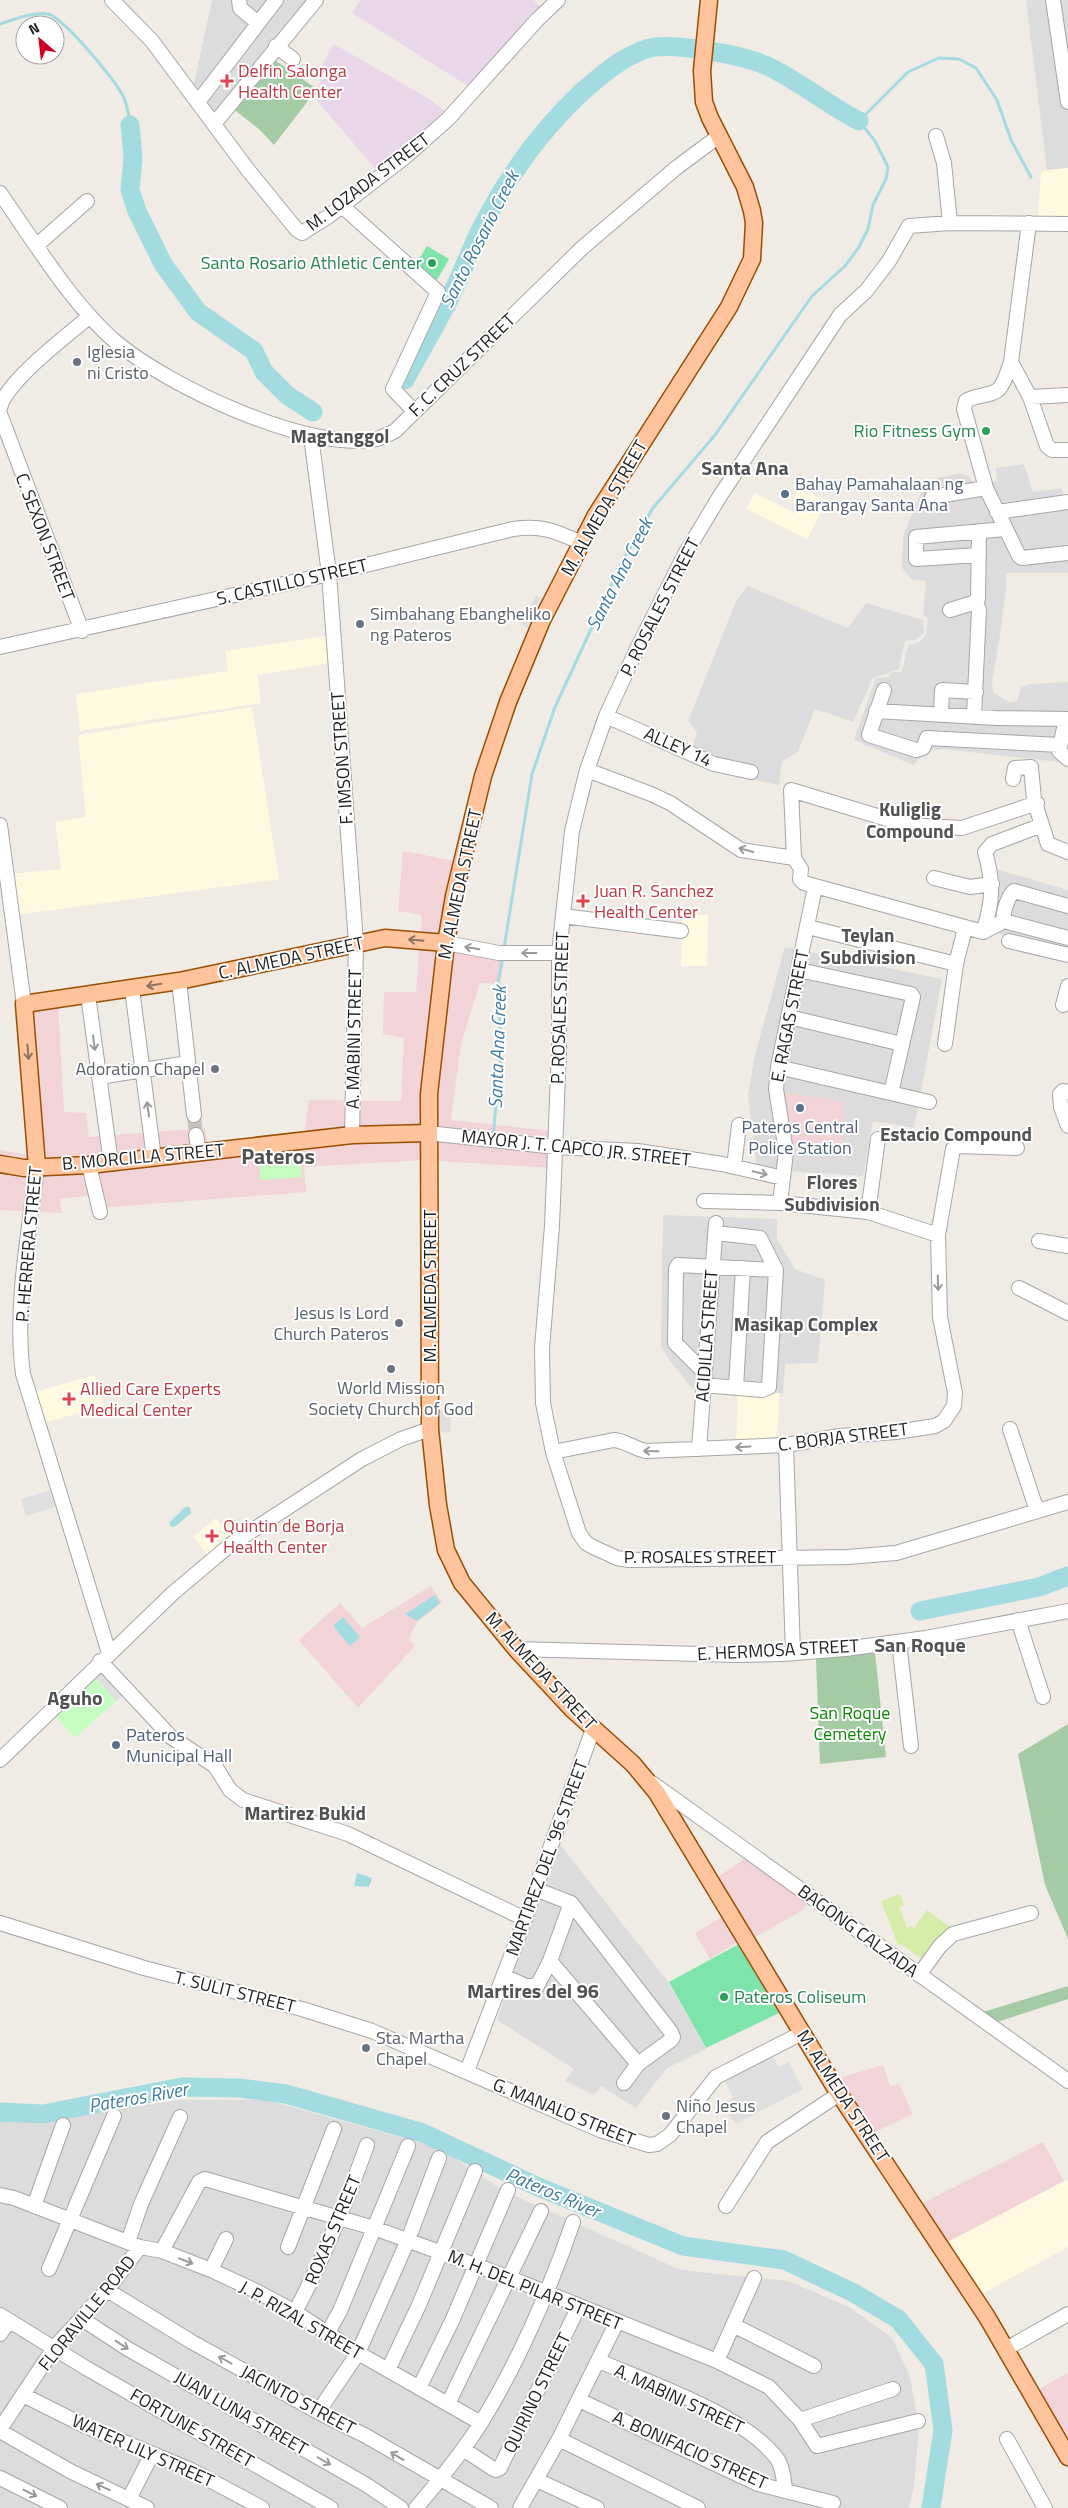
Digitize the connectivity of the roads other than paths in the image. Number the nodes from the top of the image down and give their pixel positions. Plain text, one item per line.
1 (112, 0) edge
2 (239, 0) edge
3 (276, 0) edge
4 (316, 0) edge
5 (558, 0) edge
6 (709, 0) edge
7 (1053, 0) edge
8 (258, 23) junction
9 (276, 46) junction
10 (293, 59) dead end
11 (198, 102) junction
12 (1068, 102) edge
13 (214, 124) junction
14 (719, 136) junction
15 (936, 136) dead end
16 (0, 193) edge
17 (87, 201) dead end
18 (342, 206) junction
19 (950, 223) junction
20 (1028, 223) junction
21 (1068, 224) edge
22 (36, 245) junction
23 (90, 316) junction
24 (1011, 362) junction
25 (1068, 395) edge
26 (1030, 397) junction
27 (0, 408) edge
28 (414, 411) junction
29 (0, 414) edge
30 (311, 436) junction
31 (1068, 450) edge
32 (986, 488) junction
33 (932, 497) dead end
34 (1068, 502) edge
35 (997, 512) junction
36 (1005, 529) junction
37 (979, 531) junction
38 (582, 543) junction
39 (1068, 553) edge
40 (979, 555) junction
41 (328, 574) junction
42 (976, 602) junction
43 (950, 610) dead end
44 (82, 631) junction
45 (0, 647) edge
46 (884, 690) dead end
47 (976, 692) junction
48 (876, 711) junction
49 (941, 713) junction
50 (606, 716) junction
51 (974, 716) junction
52 (1067, 719) edge
53 (1060, 745) junction
54 (1068, 759) edge
55 (587, 770) junction
56 (751, 772) dead end
57 (1013, 778) dead end
58 (1036, 803) junction
59 (0, 825) edge
60 (1042, 825) junction
61 (1068, 852) edge
62 (794, 858) junction
63 (934, 878) dead end
64 (992, 884) junction
65 (815, 887) junction
66 (1068, 906) edge
67 (563, 916) junction
68 (1004, 921) junction
69 (808, 927) junction
70 (965, 928) junction
71 (681, 931) dead end
72 (982, 932) junction
73 (1068, 938) edge
74 (1009, 941) dead end
75 (356, 943) junction
76 (446, 943) junction
77 (558, 953) junction
78 (1068, 955) edge
79 (956, 964) junction
80 (799, 970) junction
81 (179, 981) junction
82 (1068, 986) edge
83 (132, 989) junction
84 (88, 995) junction
85 (24, 1004) junction
86 (1063, 1005) dead end
87 (789, 1017) junction
88 (902, 1044) junction
89 (945, 1044) dead end
90 (188, 1064) junction
91 (778, 1067) junction
92 (143, 1072) junction
93 (99, 1077) junction
94 (1068, 1092) edge
95 (891, 1093) junction
96 (929, 1102) dead end
97 (194, 1115) tunnel mouth
98 (739, 1125) dead end
99 (1068, 1126) edge
100 (428, 1133) junction
101 (196, 1135) tunnel mouth
102 (352, 1135) junction
103 (878, 1139) dead end
104 (555, 1147) junction
105 (1017, 1148) dead end
106 (199, 1152) junction
107 (0, 1157) edge
108 (154, 1158) junction
109 (111, 1163) junction
110 (0, 1164) edge
111 (89, 1165) junction
112 (37, 1166) junction
113 (734, 1167) junction
114 (783, 1178) junction
115 (704, 1201) dead end
116 (780, 1203) junction
117 (100, 1212) dead end
118 (868, 1212) junction
119 (938, 1235) junction
120 (1039, 1241) dead end
121 (1068, 1246) edge
122 (713, 1267) junction
123 (743, 1268) junction
124 (776, 1270) junction
125 (1019, 1288) dead end
126 (1068, 1312) edge
127 (704, 1379) junction
128 (736, 1387) junction
129 (430, 1429) junction
130 (1010, 1429) dead end
131 (786, 1445) junction
132 (699, 1449) junction
133 (553, 1452) junction
134 (1068, 1502) edge
135 (1037, 1512) junction
136 (790, 1558) junction
137 (1067, 1613) edge
138 (1018, 1620) junction
139 (899, 1642) junction
140 (516, 1649) junction
141 (793, 1653) junction
142 (104, 1657) junction
143 (1043, 1697) dead end
144 (593, 1729) junction
145 (911, 1746) dead end
146 (0, 1760) edge
147 (648, 1780) junction
148 (535, 1889) junction
149 (571, 1903) junction
150 (1031, 1913) dead end
151 (525, 1919) junction
152 (0, 1923) edge
153 (550, 1961) junction
154 (919, 1975) junction
155 (504, 1976) junction
156 (802, 2033) junction
157 (638, 2064) junction
158 (467, 2071) junction
159 (1068, 2081) edge
160 (624, 2083) dead end
161 (839, 2094) junction
162 (114, 2116) dead end
163 (180, 2117) dead end
164 (63, 2125) dead end
165 (334, 2129) dead end
166 (367, 2146) dead end
167 (408, 2146) dead end
168 (439, 2158) dead end
169 (476, 2172) dead end
170 (508, 2190) dead end
171 (0, 2195) edge
172 (34, 2206) junction
173 (726, 2206) dead end
174 (303, 2208) junction
175 (541, 2211) dead end
176 (69, 2219) junction
177 (340, 2219) junction
178 (574, 2222) dead end
179 (374, 2228) junction
180 (226, 2239) dead end
181 (408, 2240) junction
182 (134, 2244) junction
183 (288, 2247) dead end
184 (162, 2251) junction
185 (442, 2252) junction
186 (476, 2266) junction
187 (49, 2269) dead end
188 (211, 2270) junction
189 (510, 2278) junction
190 (754, 2278) dead end
191 (107, 2290) junction
192 (546, 2292) junction
193 (579, 2306) junction
194 (295, 2312) junction
195 (1068, 2314) edge
196 (4, 2318) edge
197 (82, 2319) junction
198 (617, 2322) junction
199 (733, 2325) junction
200 (0, 2334) edge
201 (327, 2334) junction
202 (54, 2348) junction
203 (1006, 2349) junction
204 (358, 2353) junction
205 (599, 2361) junction
206 (717, 2361) junction
207 (814, 2366) dead end
208 (388, 2370) junction
209 (419, 2388) junction
210 (893, 2389) dead end
211 (24, 2395) junction
212 (579, 2400) junction
213 (448, 2404) junction
214 (318, 2412) junction
215 (800, 2420) junction
216 (918, 2421) dead end
217 (481, 2423) junction
218 (0, 2430) edge
219 (558, 2439) junction
220 (1007, 2439) dead end
221 (463, 2449) junction
222 (152, 2454) junction
223 (1068, 2458) edge
224 (0, 2478) edge
225 (439, 2480) junction
226 (537, 2480) junction
227 (785, 2490) junction
228 (129, 2499) junction
229 (833, 2503) dead end
230 (60, 2508) edge
231 (147, 2508) edge
232 (262, 2508) edge
233 (331, 2508) edge
234 (401, 2508) edge
235 (416, 2508) edge
236 (491, 2508) edge
237 (520, 2508) edge
238 (597, 2508) edge
239 (698, 2508) edge
240 (1045, 2508) edge

1 - 11 street, M. LOZADA STREET
2 - 8 street
3 - 8 street
4 - 9 street
5 - 18 street, M. LOZADA STREET
6 - 14 main road, M. ALMEDA STREET
7 - 12 street
8 - 11 street
9 - 10 street
9 - 13 street
11 - 13 street, M. LOZADA STREET
13 - 18 street, M. LOZADA STREET
14 - 28 street, F. C. CRUZ STREET
14 - 38 main road, M. ALMEDA STREET
15 - 19 street
16 - 22 street, F. C. CRUZ STREET
17 - 22 street
18 - 28 street
19 - 20 street, P. ROSALES STREET
19 - 50 street, P. ROSALES STREET
20 - 21 street, P. ROSALES STREET
20 - 24 street
22 - 23 street, F. C. CRUZ STREET
23 - 27 street
23 - 30 street, F. C. CRUZ STREET
24 - 26 street
24 - 32 street
25 - 26 street
26 - 31 street
28 - 30 street, F. C. CRUZ STREET
29 - 44 street, C. SEXON STREET
30 - 41 street, F. IMSON STREET
32 - 33 street
32 - 35 street
34 - 35 street
35 - 36 street
36 - 37 street
36 - 39 street
37 - 40 street
37 - 40 street
38 - 41 street, S. CASTILLO STREET
38 - 76 main road, M. ALMEDA STREET
40 - 42 street
41 - 44 street, S. CASTILLO STREET
41 - 75 street, F. IMSON STREET
42 - 43 street
42 - 47 street
44 - 45 street, S. CASTILLO STREET
46 - 48 street
47 - 49 street
47 - 51 street
48 - 49 street
48 - 53 street
49 - 51 street
50 - 55 street, P. ROSALES STREET
50 - 56 street, ALLEY 14
51 - 52 street
52 - 53 street
53 - 54 street
62 -> 55 street
55 - 67 street, P. ROSALES STREET
57 - 58 street
58 - 60 street
58 - 62 street
59 - 85 street, P. HERRERA STREET
60 - 61 street
60 - 64 street
62 - 65 street
63 - 64 street
64 - 72 street
65 - 69 street, E. RAGAS STREET
65 - 70 street
66 - 68 street
67 - 71 street
67 - 77 street, P. ROSALES STREET
68 - 72 street
68 - 73 street
69 - 79 street
69 - 80 street, E. RAGAS STREET
70 - 72 street
70 - 79 street
74 - 78 street
76 -> 75 main road, C. ALMEDA STREET
75 - 81 main road, C. ALMEDA STREET
75 - 102 street, A. MABINI STREET
77 -> 76 street, C. ALMEDA STREET
76 - 100 main road, M. ALMEDA STREET
77 - 104 street, P. ROSALES STREET
79 - 89 street
80 - 87 street, E. RAGAS STREET
80 - 88 street
81 -> 83 main road, C. ALMEDA STREET
81 - 90 street
82 - 86 street
83 - 84 main road, C. ALMEDA STREET
83 - 92 street
84 - 85 main road, C. ALMEDA STREET
84 -> 93 street
85 -> 112 main road, P. HERRERA STREET
87 - 88 street
87 - 91 street, E. RAGAS STREET
88 - 95 street
90 - 92 street
90 - 97 street
91 - 95 street
91 - 114 street, E. RAGAS STREET
92 - 93 street
108 -> 92 street
93 - 109 street
94 - 99 street
95 - 96 street
98 - 113 street
100 - 102 main road, B. MORCILLA STREET
100 - 104 street, MAYOR J. T. CAPCO JR. STREET
100 - 129 main road, M. ALMEDA STREET
101 - 106 street
102 - 106 main road, B. MORCILLA STREET
103 - 118 street
104 - 113 street, MAYOR J. T. CAPCO JR. STREET
104 - 133 street, P. ROSALES STREET
105 - 119 street, C. BORJA STREET
106 - 108 main road, B. MORCILLA STREET
107 - 112 main road, B. MORCILLA STREET
108 - 109 main road, B. MORCILLA STREET
109 - 111 main road, B. MORCILLA STREET
110 - 112 main road, B. MORCILLA STREET
111 - 112 main road, B. MORCILLA STREET
111 - 117 street
112 - 142 street, P. HERRERA STREET
113 -> 114 street, MAYOR J. T. CAPCO JR. STREET
114 - 116 street, E. RAGAS STREET
115 - 116 street
116 - 118 street
118 - 119 street
119 -> 131 street, C. BORJA STREET
120 - 121 street
122 - 123 street
122 - 124 street, ACIDILLA STREET
122 - 127 street, ACIDILLA STREET
122 - 127 street
123 - 124 street
123 - 128 street
124 - 128 street
125 - 126 street
127 - 128 street
127 - 132 street, ACIDILLA STREET
129 - 140 main road, M. ALMEDA STREET
129 - 142 street
130 - 135 street
131 -> 132 street, C. BORJA STREET
131 - 136 street
132 -> 133 street, C. BORJA STREET
133 - 136 street, P. ROSALES STREET
134 - 135 street, P. ROSALES STREET
135 - 136 street, P. ROSALES STREET
136 - 141 street
137 - 138 street, E. HERMOSA STREET
138 - 139 street, E. HERMOSA STREET
138 - 143 street
139 - 141 street, E. HERMOSA STREET
139 - 145 street
140 - 141 street, E. HERMOSA STREET
140 - 144 main road, M. ALMEDA STREET
142 - 146 street
142 - 151 street
144 - 147 main road, M. ALMEDA STREET
144 - 148 street, MARTIREZ DEL '96 STREET
147 - 154 street, BAGONG CALZADA
147 - 156 main road, M. ALMEDA STREET
148 - 149 street
148 - 151 street, MARTIREZ DEL '96 STREET
149 - 153 street
149 - 157 street
150 - 154 street
151 - 155 street, MARTIREZ DEL '96 STREET
152 - 158 street, T. SULIT STREET
153 - 155 street
153 - 157 street
154 - 159 street, BAGONG CALZADA
155 - 158 street, MARTIREZ DEL '96 STREET
156 - 158 street, G. MANALO STREET
156 - 161 main road, M. ALMEDA STREET
157 - 160 street
161 - 173 street
161 - 203 main road, M. ALMEDA STREET
162 - 176 street
163 - 182 street, FLORAVILLE ROAD
164 - 172 street
165 - 174 street
166 - 177 street, ROXAS STREET
167 - 179 street
168 - 181 street
169 - 185 street
170 - 186 street
171 - 172 street, J. P. RIZAL STREET
172 - 176 street, J. P. RIZAL STREET
174 - 177 street, M. H. DEL PILAR STREET
174 - 183 street
174 - 184 street, M. H. DEL PILAR STREET
175 - 189 street
176 - 182 street, J. P. RIZAL STREET
176 - 187 street
177 - 179 street, M. H. DEL PILAR STREET
177 - 194 street, ROXAS STREET
178 - 192 street
179 - 181 street, M. H. DEL PILAR STREET
179 - 201 street
180 - 188 street
181 - 185 street, M. H. DEL PILAR STREET
181 - 204 street
182 - 184 street, J. P. RIZAL STREET
182 - 191 street, FLORAVILLE ROAD
184 -> 188 street, J. P. RIZAL STREET
185 - 186 street, M. H. DEL PILAR STREET
185 - 208 street
186 - 189 street, M. H. DEL PILAR STREET
186 - 209 street
188 - 194 street, J. P. RIZAL STREET
189 - 192 street, M. H. DEL PILAR STREET
189 - 213 street
190 - 199 street
191 - 197 street, FLORAVILLE ROAD
214 -> 191 street, JACINTO STREET
192 - 193 street, M. H. DEL PILAR STREET
192 - 217 street
193 - 198 street, M. H. DEL PILAR STREET
193 - 221 street, QUIRINO STREET
194 - 201 street, J. P. RIZAL STREET
195 - 203 street
196 - 200 street
196 - 202 street, FORTUNE STREET
197 - 202 street, FLORAVILLE ROAD
197 -> 234 street, JUAN LUNA STREET
198 - 205 street
198 - 206 street, M. H. DEL PILAR STREET
199 - 206 street
199 - 207 street
201 - 204 street, J. P. RIZAL STREET
202 - 211 street, FLORAVILLE ROAD
202 - 233 street, FORTUNE STREET
203 - 223 main road, M. ALMEDA STREET
204 - 208 street, J. P. RIZAL STREET
204 - 214 street
205 - 212 street
205 - 227 street, A. MABINI STREET
206 - 215 street, M. H. DEL PILAR STREET
208 - 209 street, J. P. RIZAL STREET
209 - 213 street, J. P. RIZAL STREET
210 - 215 street
211 - 218 street, FLORAVILLE ROAD
211 - 222 street, WATER LILY STREET
212 - 219 street
212 - 227 street, A. BONIFACIO STREET
213 - 217 street, J. P. RIZAL STREET
225 -> 214 street, JACINTO STREET
215 - 216 street, M. H. DEL PILAR STREET
217 - 221 street
228 -> 218 street
219 - 226 street
219 - 239 street
220 - 240 street
221 - 225 street
222 - 228 street
222 - 232 street, WATER LILY STREET
224 -> 230 street
225 - 235 street
225 - 236 street, JACINTO STREET
226 - 237 street
226 - 238 street
227 - 229 street, A. BONIFACIO STREET
228 - 231 street

